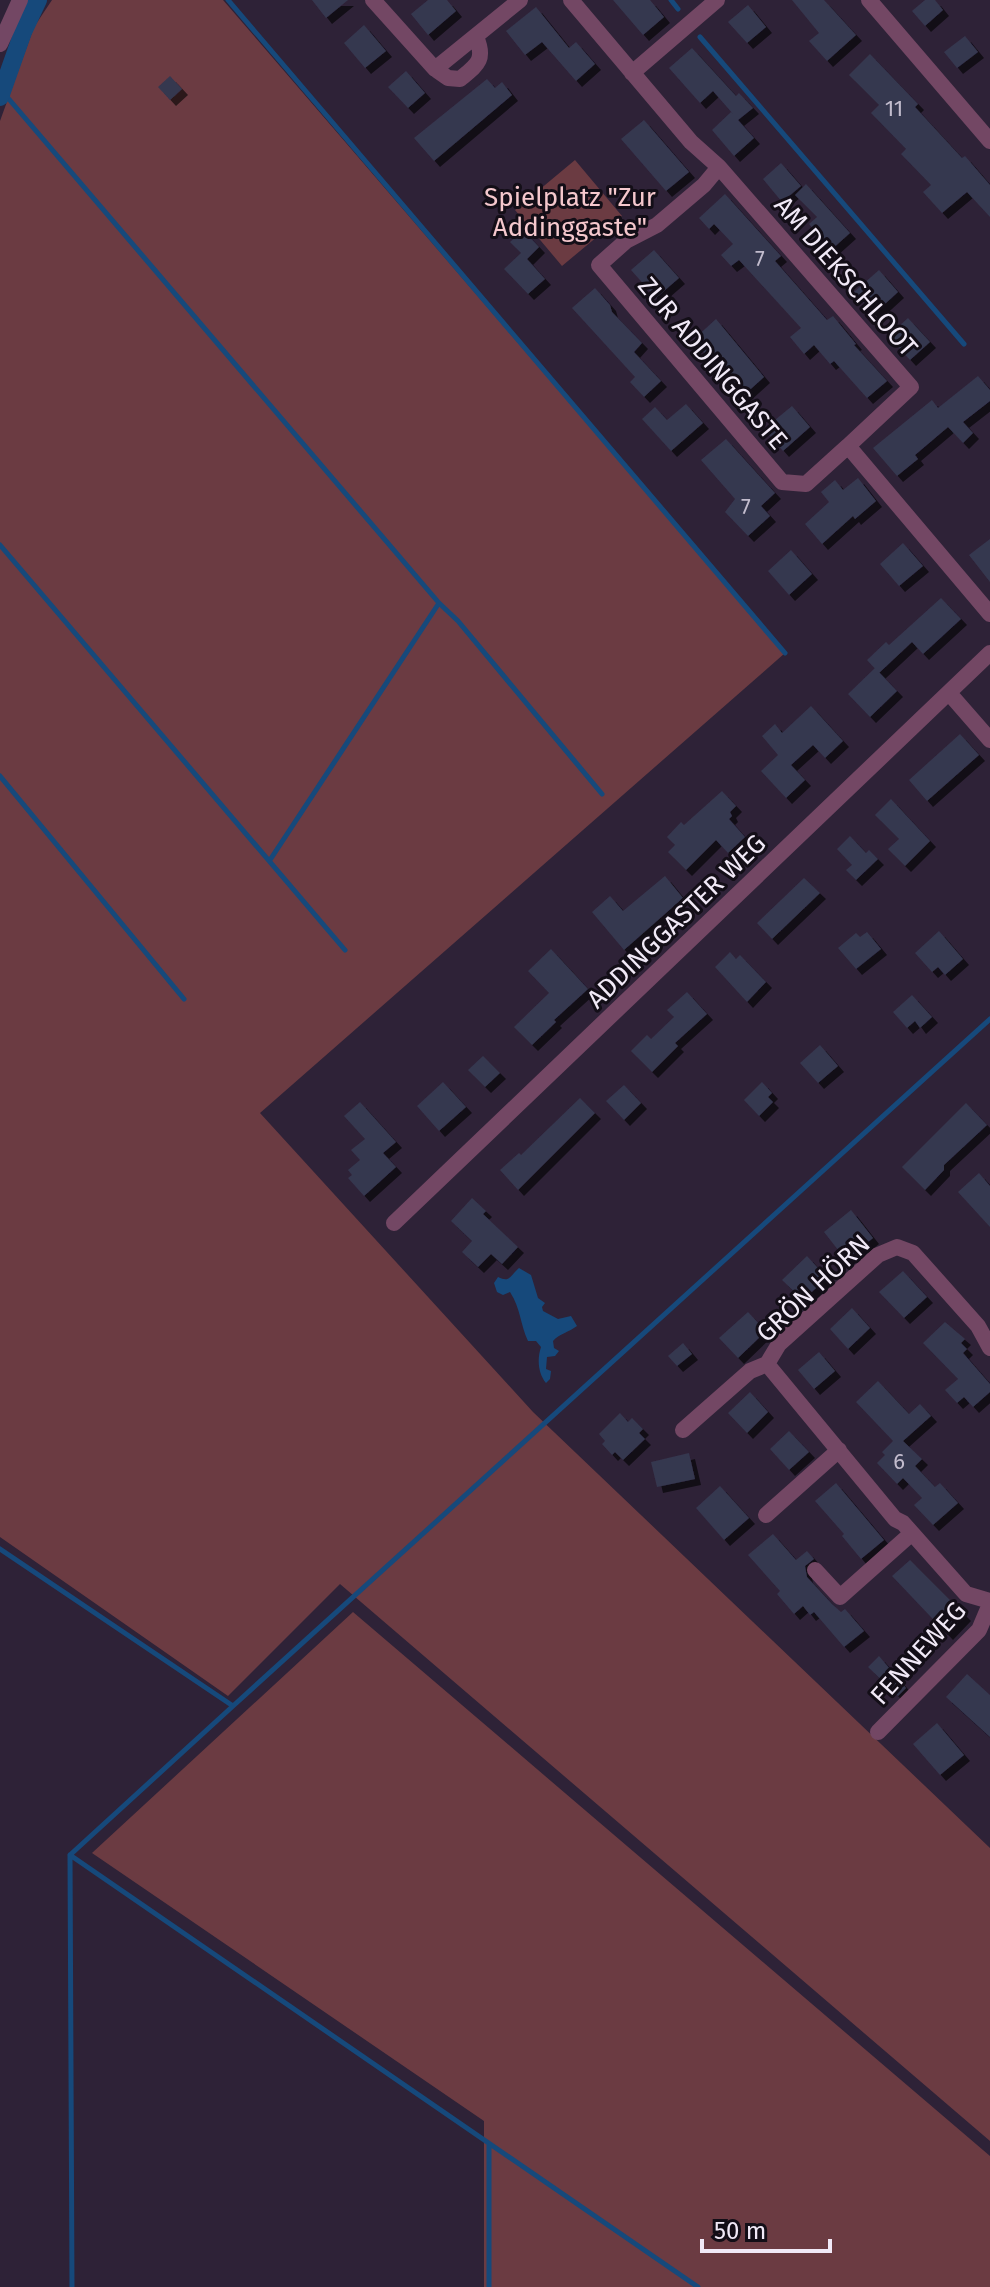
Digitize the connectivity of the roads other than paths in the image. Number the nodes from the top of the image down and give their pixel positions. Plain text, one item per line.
1 (20, 0) edge
2 (373, 0) edge
3 (520, 0) edge
4 (571, 0) edge
5 (717, 0) edge
6 (869, 0) edge
7 (0, 44) edge
8 (632, 73) junction
9 (990, 141) edge
10 (714, 161) junction
11 (848, 446) junction
12 (990, 614) edge
13 (990, 653) edge
14 (949, 693) junction
15 (990, 740) edge
16 (394, 1223) dead end
17 (990, 1348) edge
18 (767, 1364) junction
19 (683, 1430) dead end
20 (839, 1450) junction
21 (766, 1515) dead end
22 (912, 1533) junction
23 (815, 1570) dead end
24 (990, 1603) edge
25 (878, 1732) dead end

1 - 7 street
2 - 3 street
4 - 8 street, AM DIEKSCHLOOT
5 - 8 street
6 - 9 street
8 - 10 street, AM DIEKSCHLOOT
10 - 11 street, AM DIEKSCHLOOT
10 - 11 street, ZUR ADDINGGASTE
11 - 12 street
13 - 14 street, ADDINGGASTER WEG
14 - 15 street
14 - 16 street, ADDINGGASTER WEG
17 - 18 street, GRÖN HÖRN
18 - 19 street, GRÖN HÖRN
18 - 20 street, GRÖN HÖRN
20 - 21 street
20 - 22 street, GRÖN HÖRN
22 - 23 street
22 - 24 street, GRÖN HÖRN
24 - 25 street, FENNEWEG

